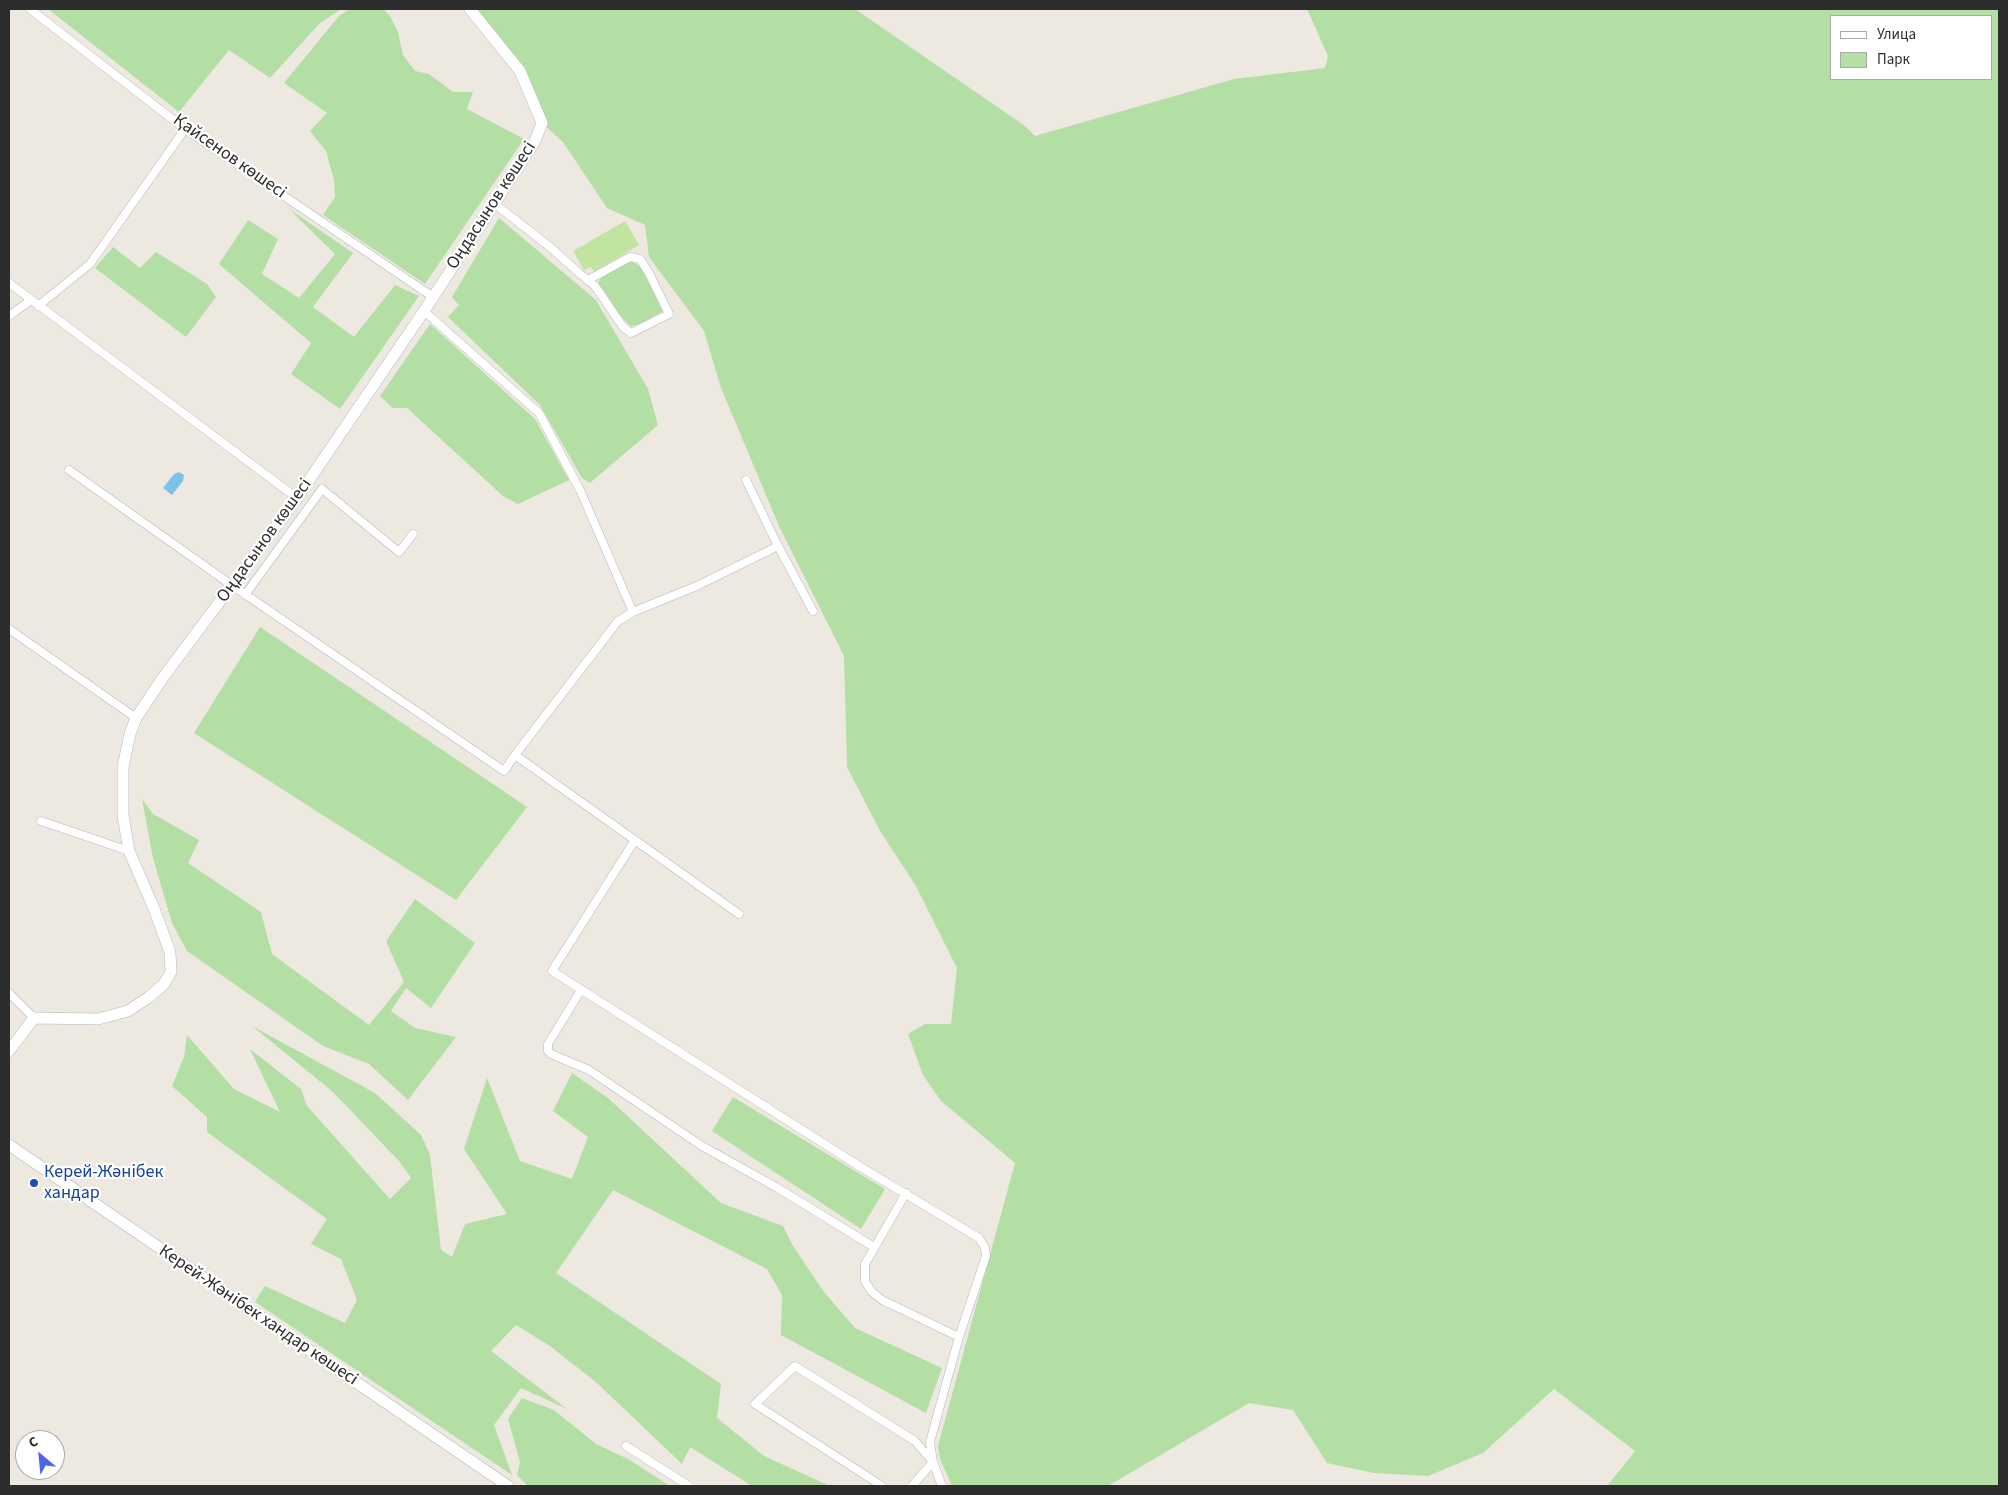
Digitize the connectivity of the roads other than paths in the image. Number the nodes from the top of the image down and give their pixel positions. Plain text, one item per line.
1 (30, 9) edge
2 (470, 9) edge
3 (186, 129) junction
4 (495, 204) junction
5 (588, 280) junction
6 (9, 283) edge
7 (433, 297) junction
8 (31, 300) junction
9 (38, 306) junction
10 (424, 311) junction
11 (9, 316) edge
12 (69, 470) dead end
13 (746, 480) dead end
14 (297, 498) junction
15 (413, 534) dead end
16 (778, 546) junction
17 (233, 586) junction
18 (246, 595) junction
19 (813, 611) dead end
20 (634, 612) junction
21 (9, 629) edge
22 (136, 718) junction
23 (515, 755) junction
24 (41, 821) dead end
25 (635, 840) junction
26 (129, 851) junction
27 (739, 914) dead end
28 (581, 990) junction
29 (9, 993) edge
30 (34, 1018) junction
31 (9, 1051) edge
32 (9, 1145) edge
33 (906, 1193) junction
34 (874, 1247) junction
35 (959, 1337) junction
36 (626, 1446) dead end
37 (933, 1462) junction
38 (508, 1486) edge
39 (689, 1486) edge
40 (882, 1486) edge
41 (912, 1486) edge
42 (942, 1486) edge

1 - 3 street, Қайсенов көшесі
2 - 4 street, Оңдасынов көшесі
3 - 7 street, Қайсенов көшесі
3 - 9 street
4 - 5 street
4 - 7 street, Оңдасынов көшесі
5 - 5 street
6 - 8 street
7 - 10 street, Оңдасынов көшесі
8 - 9 street
8 - 11 street
9 - 14 street
10 - 14 street, Оңдасынов көшесі
10 - 20 street
12 - 17 street
13 - 16 street
14 - 17 street, Оңдасынов көшесі
15 - 18 street
16 - 19 street
16 - 20 street
17 - 18 street
17 - 22 street, Оңдасынов көшесі
18 - 23 street
20 - 23 street
21 - 22 street
22 - 26 street, Оңдасынов көшесі
23 - 25 street
24 - 26 street
25 - 27 street
25 - 28 street
26 - 30 street, Оңдасынов көшесі
28 - 33 street
28 - 34 street
29 - 30 street
30 - 31 street
32 - 38 street, Керей-Жәнібек хандар көшесі
33 - 34 street
33 - 35 street
34 - 35 street
35 - 37 street
36 - 39 street
37 - 40 street
37 - 41 street
37 - 42 street

